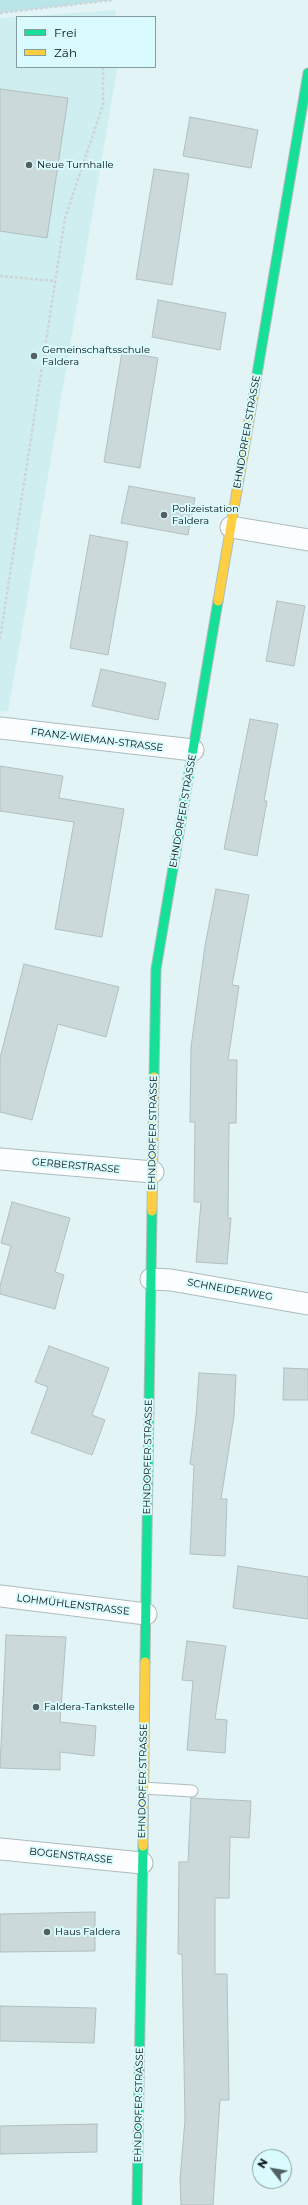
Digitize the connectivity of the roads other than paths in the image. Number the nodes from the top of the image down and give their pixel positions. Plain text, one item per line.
1 (308, 78) edge
2 (231, 527) junction
3 (308, 540) edge
4 (0, 728) edge
5 (193, 750) junction
6 (0, 1159) edge
7 (153, 1172) junction
8 (151, 1279) junction
9 (308, 1304) edge
10 (0, 1596) edge
11 (146, 1614) junction
12 (143, 1788) junction
13 (192, 1791) dead end
14 (0, 1849) edge
15 (142, 1863) junction
16 (138, 2205) edge

1 - 2 street, EHNDORFER STRASSE
2 - 3 street
2 - 5 street, EHNDORFER STRASSE
4 - 5 street, FRANZ-WIEMAN-STRASSE
5 - 7 street, EHNDORFER STRASSE
6 - 7 street, GERBERSTRASSE
7 - 8 street, EHNDORFER STRASSE
8 - 9 street, SCHNEIDERWEG
8 - 11 street, EHNDORFER STRASSE
10 - 11 street, LOHMÜHLENSTRASSE
11 - 12 street, EHNDORFER STRASSE
12 - 13 lane
12 - 15 street, EHNDORFER STRASSE
14 - 15 street, BOGENSTRASSE
15 - 16 street, EHNDORFER STRASSE

